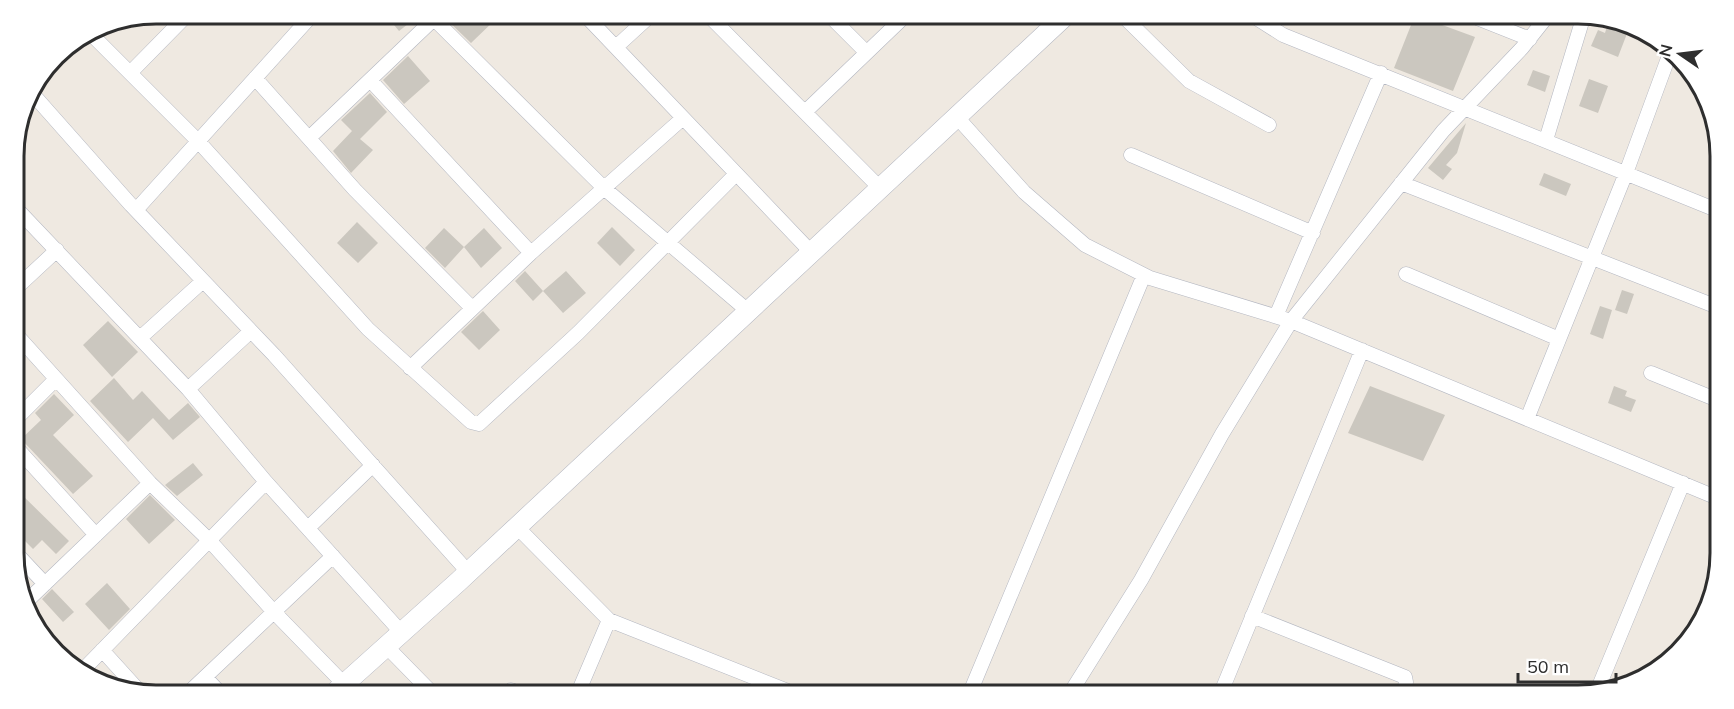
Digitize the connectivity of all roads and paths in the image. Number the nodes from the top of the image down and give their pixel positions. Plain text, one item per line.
1 (178, 24) edge
2 (304, 24) edge
3 (429, 24) edge
4 (445, 24) edge
5 (594, 24) edge
6 (641, 24) edge
7 (717, 24) edge
8 (838, 24) edge
9 (896, 24) edge
10 (1056, 24) edge
11 (1131, 24) edge
12 (1266, 24) edge
13 (1492, 24) edge
14 (1542, 24) edge
15 (1581, 24) edge
16 (96, 39) edge
17 (1530, 39) junction
18 (616, 47) junction
19 (866, 52) junction
20 (130, 73) junction
21 (1381, 73) junction
22 (255, 78) junction
23 (370, 80) junction
24 (1659, 84) edge
25 (37, 99) edge
26 (1465, 106) junction
27 (805, 112) junction
28 (956, 116) junction
29 (684, 118) junction
30 (1269, 125) dead end
31 (309, 138) junction
32 (1546, 140) junction
33 (198, 141) junction
34 (1131, 155) dead end
35 (1626, 173) junction
36 (736, 174) junction
37 (1401, 183) junction
38 (880, 188) junction
39 (605, 189) junction
40 (1710, 207) edge
41 (136, 210) junction
42 (24, 216) edge
43 (1313, 233) junction
44 (666, 241) junction
45 (57, 250) junction
46 (811, 252) junction
47 (531, 253) junction
48 (1592, 258) junction
49 (1406, 274) dead end
50 (1144, 275) junction
51 (203, 280) junction
52 (24, 281) edge
53 (1710, 304) edge
54 (472, 308) junction
55 (748, 311) junction
56 (1276, 316) junction
57 (1291, 321) junction
58 (251, 331) junction
59 (140, 338) junction
60 (1559, 339) junction
61 (24, 343) edge
62 (1362, 350) junction
63 (410, 368) junction
64 (1651, 373) dead end
65 (56, 379) junction
66 (188, 388) junction
67 (1710, 397) edge
68 (24, 411) edge
69 (1527, 419) junction
70 (24, 455) edge
71 (373, 465) junction
72 (267, 482) junction
73 (150, 483) junction
74 (1683, 483) junction
75 (1710, 495) edge
76 (517, 527) junction
77 (308, 528) junction
78 (96, 535) junction
79 (209, 540) junction
80 (333, 556) junction
81 (25, 562) edge
82 (469, 573) junction
83 (45, 584) junction
84 (32, 597) edge
85 (274, 612) junction
86 (1252, 616) junction
87 (609, 620) junction
88 (401, 632) junction
89 (386, 646) junction
90 (102, 650) junction
91 (87, 665) edge
92 (206, 677) junction
93 (131, 682) edge
94 (1600, 683) edge
95 (198, 685) edge
96 (213, 685) edge
97 (334, 685) edge
98 (343, 685) edge
99 (424, 685) edge
100 (582, 685) edge
101 (773, 685) edge
102 (973, 685) edge
103 (1075, 685) edge
104 (1226, 685) edge
105 (1405, 685) edge

1 - 20 street
2 - 22 street
3 - 23 street
4 - 39 street
5 - 18 street
6 - 18 street
7 - 27 street
8 - 19 street
9 - 19 street
10 - 28 street
11 - 30 street
12 - 21 street
13 - 17 street
14 - 17 street
15 - 32 street
16 - 20 street
17 - 26 street
18 - 29 street
19 - 27 street
20 - 33 street
21 - 26 street
21 - 43 street
22 - 31 street
22 - 33 street
23 - 31 street
23 - 47 street
24 - 35 street
25 - 41 street
26 - 32 street
26 - 37 street
27 - 38 street
28 - 38 street
28 - 50 street
29 - 36 street
29 - 39 street
31 - 54 street
32 - 35 street
33 - 41 street
33 - 63 street
34 - 43 street
35 - 40 street
35 - 48 street
36 - 44 street
36 - 46 street
37 - 48 street
37 - 57 street
38 - 46 street
39 - 44 street
39 - 47 street
41 - 51 street
42 - 45 street
43 - 56 street
44 - 55 street
44 - 63 street
45 - 52 street
45 - 59 street
46 - 55 street
47 - 54 street
48 - 53 street
48 - 60 street
49 - 60 street
50 - 56 street
50 - 102 street
51 - 58 street
51 - 59 street
54 - 63 street
55 - 76 street
56 - 57 street
57 - 62 street
57 - 103 street
58 - 66 street
58 - 71 street
59 - 66 street
60 - 69 street
61 - 65 street
62 - 69 street
62 - 86 street
64 - 67 street
65 - 68 street
65 - 73 street
66 - 72 street
69 - 74 street
70 - 78 street
71 - 77 street
71 - 82 street
72 - 77 street
72 - 79 street
73 - 78 street
73 - 79 street
74 - 75 street
74 - 94 street
76 - 82 street
76 - 87 street
77 - 80 street
78 - 83 street
79 - 85 street
79 - 90 street
80 - 85 street
80 - 88 street
81 - 83 street
82 - 88 street
83 - 84 street
85 - 92 street
85 - 97 street
86 - 104 street
86 - 105 street
87 - 100 street
87 - 101 street
88 - 89 street
89 - 98 street
89 - 99 street
90 - 91 street
90 - 93 street
92 - 95 street
92 - 96 street

